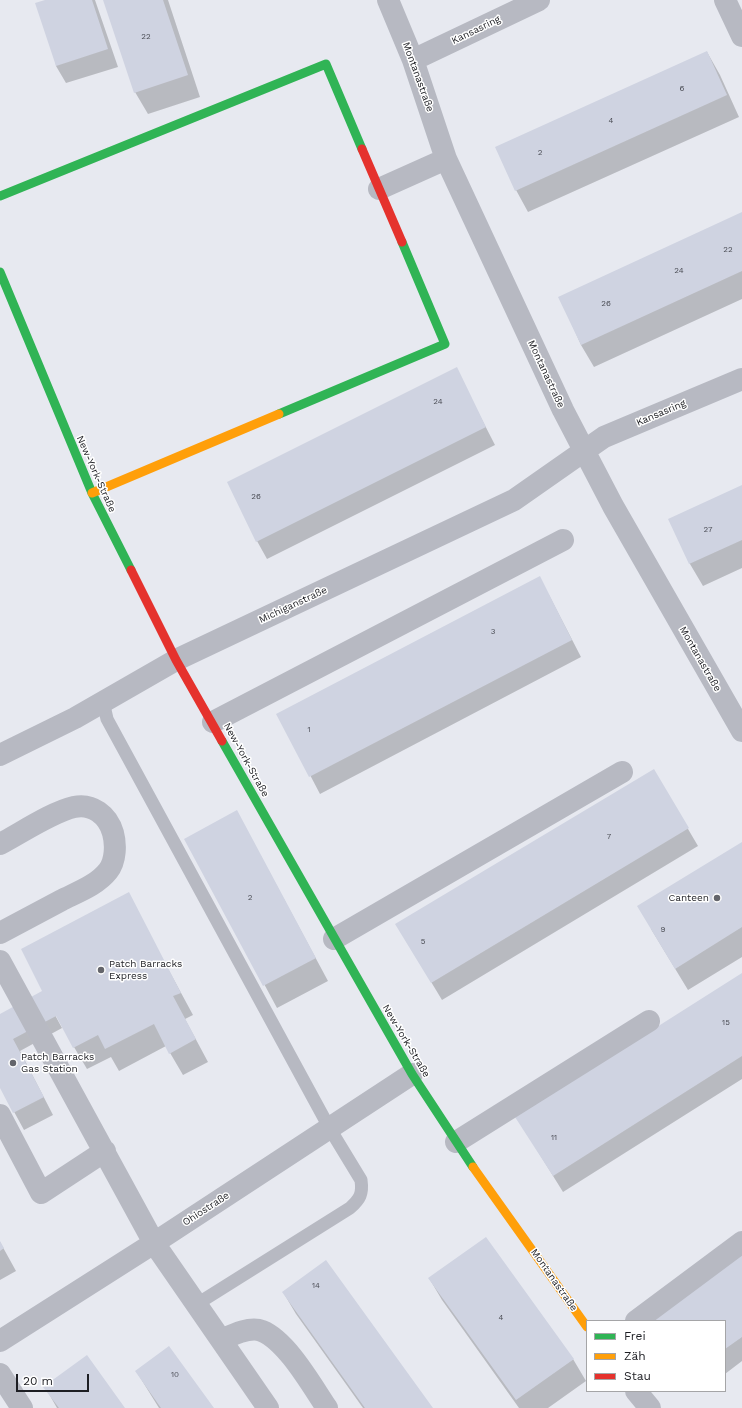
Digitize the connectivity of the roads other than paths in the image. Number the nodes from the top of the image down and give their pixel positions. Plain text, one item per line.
1 (388, 0) edge
2 (539, 0) edge
3 (725, 0) edge
4 (742, 36) edge
5 (413, 60) junction
6 (446, 159) junction
7 (379, 189) junction
8 (0, 196) edge
9 (0, 272) edge
10 (742, 379) edge
11 (584, 452) junction
12 (92, 493) junction
13 (563, 540) dead end
14 (176, 660) junction
15 (104, 701) junction
16 (212, 722) junction
17 (742, 731) edge
18 (0, 755) edge
19 (622, 772) dead end
20 (0, 844) edge
21 (0, 933) edge
22 (334, 939) junction
23 (0, 961) edge
24 (649, 1021) dead end
25 (412, 1074) junction
26 (0, 1115) edge
27 (330, 1129) junction
28 (456, 1142) junction
29 (105, 1151) junction
30 (521, 1232) joint
31 (742, 1242) edge
32 (154, 1243) junction
33 (196, 1304) junction
34 (637, 1320) edge
35 (586, 1326) edge
36 (221, 1340) junction
37 (0, 1341) edge
38 (0, 1374) edge
39 (637, 1392) edge
40 (22, 1408) edge
41 (268, 1408) edge
42 (327, 1408) edge
43 (650, 1408) edge

1 - 5 street, Montanastraße
2 - 5 street, Kansasring
3 - 4 street
5 - 6 street, Montanastraße
6 - 7 street
6 - 11 street, Montanastraße
7 - 8 street
7 - 12 street
9 - 12 street, New-York-Straße
10 - 11 street, Kansasring
11 - 14 street, Michiganstraße
11 - 17 street, Montanastraße
12 - 14 street, New-York-Straße
13 - 16 street
14 - 15 street, Michiganstraße
14 - 16 street, New-York-Straße
15 - 18 street, Michiganstraße
15 - 27 lane
16 - 22 street, New-York-Straße
19 - 22 street
20 - 21 street
22 - 25 street, New-York-Straße
23 - 29 street
24 - 28 street
25 - 27 street, Ohiostraße
25 - 28 street, New-York-Straße
26 - 29 street
27 - 32 street, Ohiostraße
27 - 33 lane
28 - 30 street, New-York-Straße
29 - 32 street
30 - 35 street, Montanastraße
31 - 34 street
32 - 33 street
32 - 37 street, Ohiostraße
33 - 36 street
36 - 41 street
36 - 42 street
38 - 40 street
39 - 43 street

